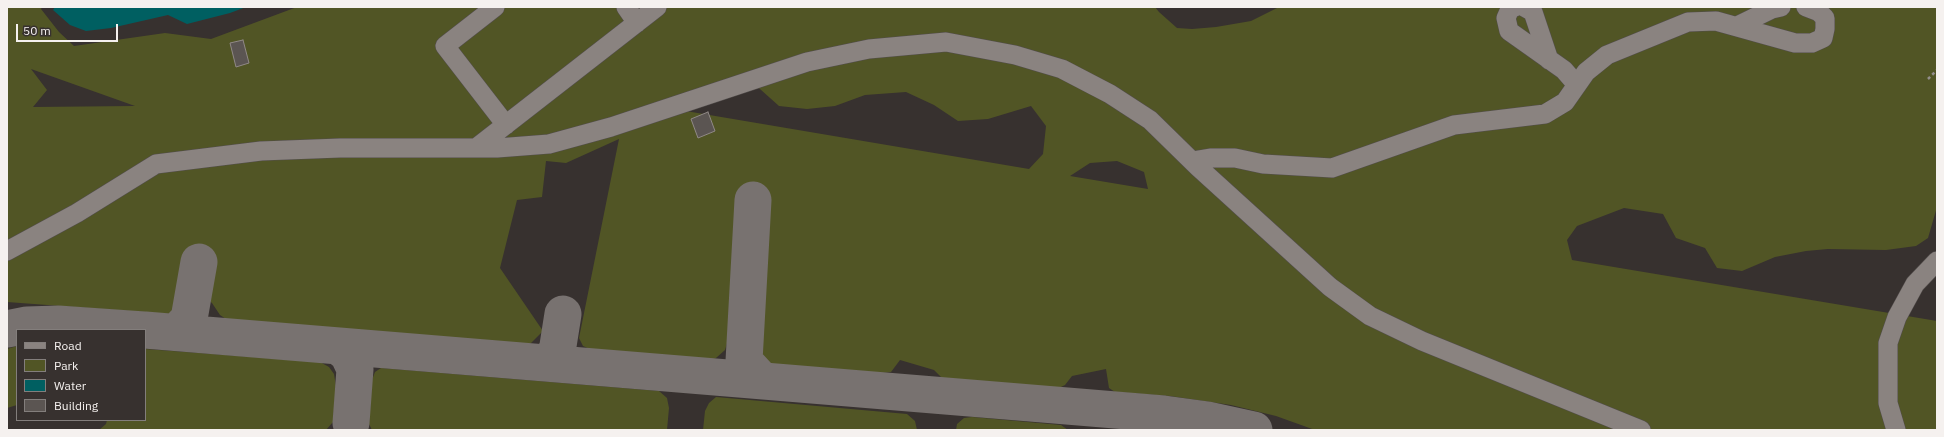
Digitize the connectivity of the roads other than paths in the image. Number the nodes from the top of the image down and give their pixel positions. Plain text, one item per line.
1 (495, 7) edge
2 (626, 7) edge
3 (657, 7) edge
4 (1515, 7) edge
5 (1524, 7) edge
6 (1781, 7) edge
7 (1806, 7) edge
8 (637, 23) junction
9 (1738, 26) junction
10 (1549, 60) junction
11 (1577, 86) junction
12 (506, 125) junction
13 (476, 148) junction
14 (1192, 161) junction
15 (7, 251) edge
16 (1937, 261) edge
17 (1641, 430) edge
18 (1896, 430) edge

1 - 12 lane
2 - 8 lane
3 - 8 lane
4 - 10 lane
5 - 10 lane
6 - 9 lane
7 - 9 lane
8 - 12 lane
9 - 11 lane
10 - 11 lane
11 - 14 lane
12 - 13 lane
13 - 14 lane
13 - 15 lane
14 - 17 lane
16 - 18 lane

